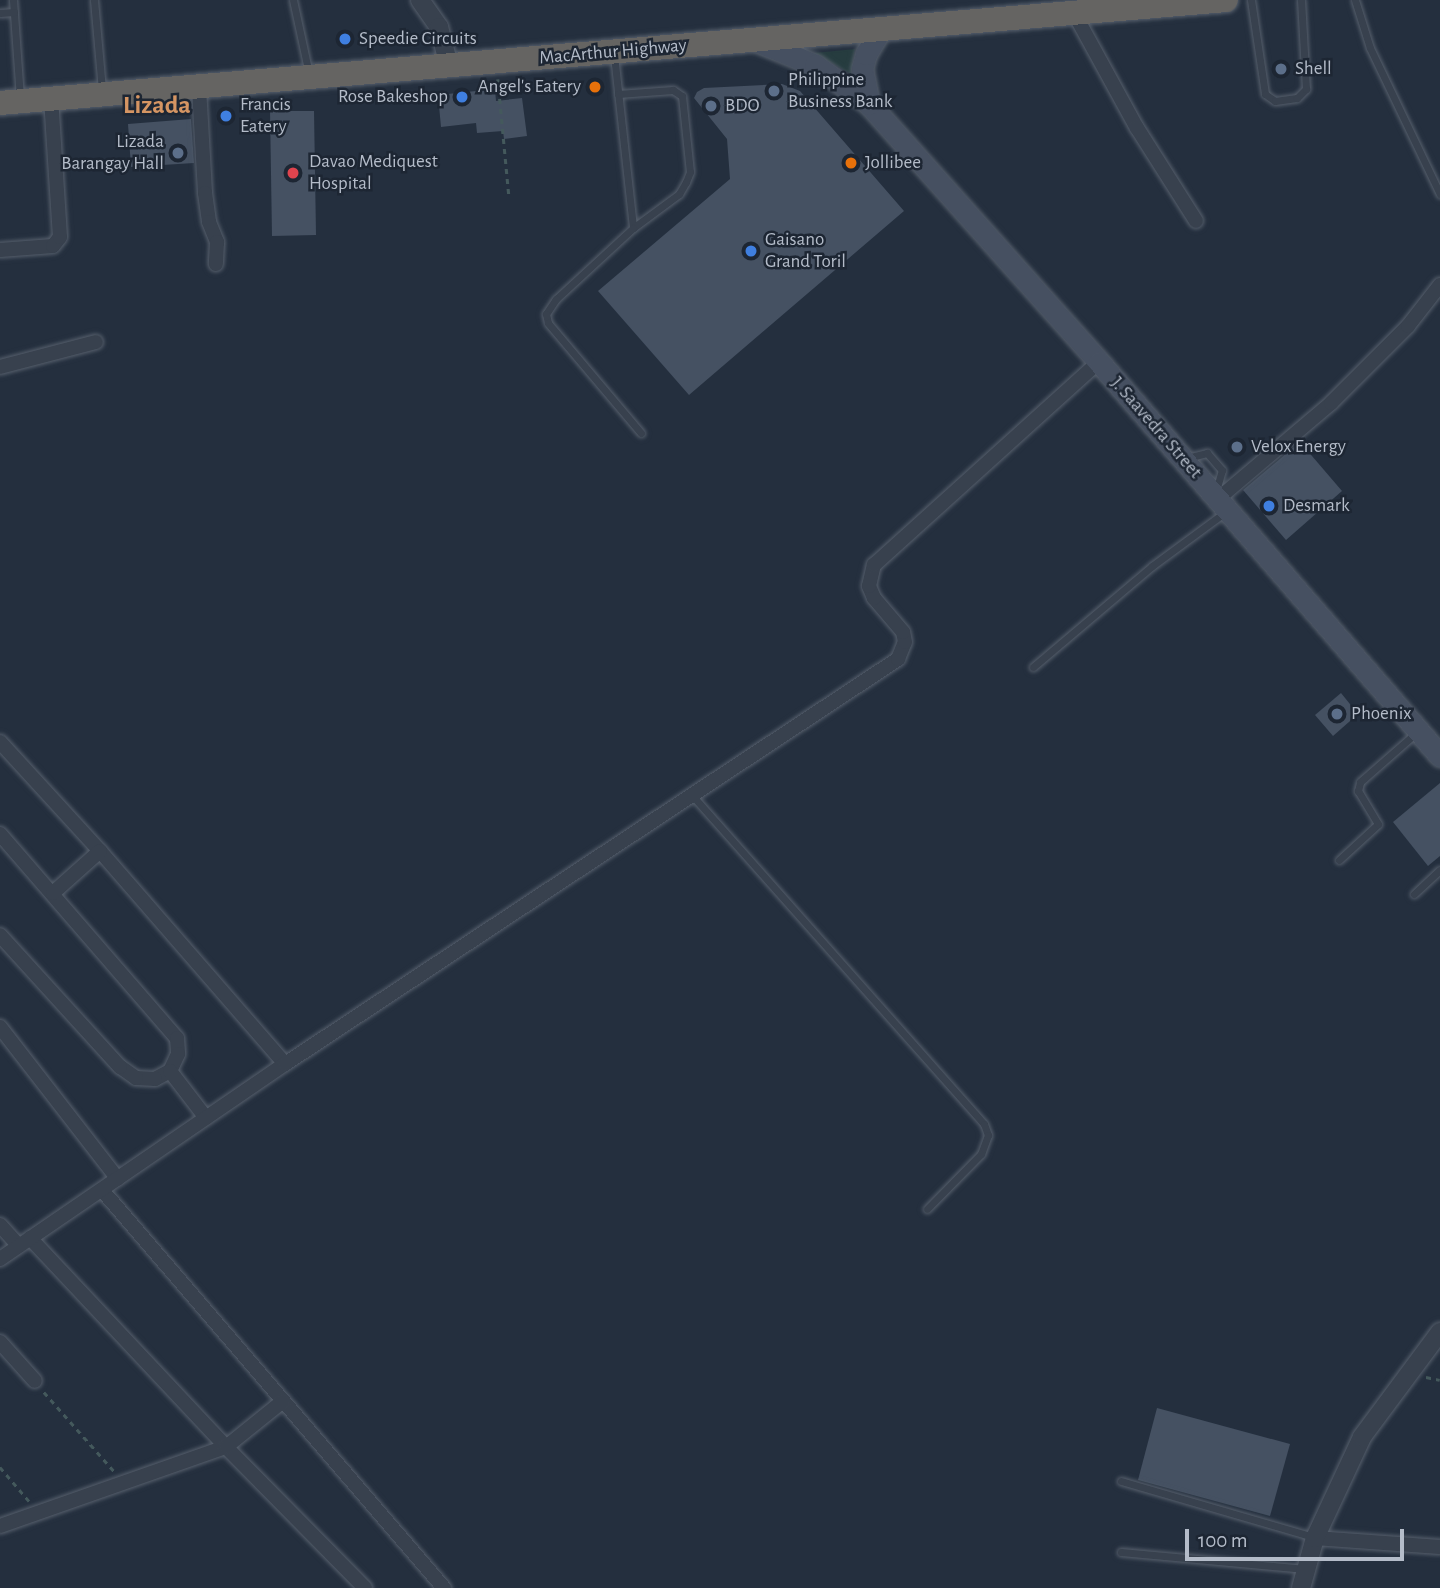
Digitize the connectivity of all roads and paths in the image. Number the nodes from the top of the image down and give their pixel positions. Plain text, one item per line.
1 (13, 0) edge
2 (94, 0) edge
3 (293, 0) edge
4 (420, 0) edge
5 (1226, 0) edge
6 (1251, 0) edge
7 (1301, 0) edge
8 (1356, 0) edge
9 (14, 12) junction
10 (0, 13) edge
11 (1074, 13) junction
12 (881, 29) junction
13 (754, 40) junction
14 (613, 52) junction
15 (496, 62) junction
16 (449, 66) junction
17 (310, 78) junction
18 (198, 88) junction
19 (102, 94) junction
20 (618, 94) junction
21 (51, 99) junction
22 (10, 102) edge
23 (869, 104) junction
24 (1440, 194) edge
25 (509, 196) dead end
26 (1196, 221) dead end
27 (633, 228) junction
28 (0, 250) edge
29 (216, 264) dead end
30 (1440, 285) edge
31 (96, 342) dead end
32 (1099, 362) junction
33 (0, 367) edge
34 (640, 433) dead end
35 (1220, 501) junction
36 (1033, 667) dead end
37 (1419, 731) junction
38 (0, 742) edge
39 (1440, 756) edge
40 (691, 794) junction
41 (0, 834) edge
42 (100, 851) junction
43 (1339, 860) dead end
44 (1440, 870) edge
45 (53, 894) junction
46 (1414, 894) dead end
47 (0, 935) edge
48 (0, 1027) edge
49 (285, 1064) junction
50 (170, 1071) junction
51 (206, 1118) junction
52 (118, 1179) junction
53 (102, 1190) junction
54 (927, 1209) dead end
55 (0, 1225) edge
56 (24, 1242) junction
57 (0, 1259) edge
58 (1440, 1332) edge
59 (0, 1342) edge
60 (35, 1381) joint
61 (283, 1401) junction
62 (226, 1447) junction
63 (0, 1467) edge
64 (1121, 1481) dead end
65 (125, 1483) junction
66 (41, 1514) junction
67 (0, 1526) edge
68 (1315, 1538) junction
69 (1440, 1547) edge
70 (1121, 1552) dead end
71 (1305, 1569) junction
72 (365, 1588) edge
73 (444, 1588) edge
74 (1301, 1588) edge

1 - 9 lane
2 - 19 lane
3 - 17 lane
4 - 16 street
5 - 11 highway, MacArthur Highway
6 - 7 lane
8 - 24 lane
9 - 10 lane
9 - 22 lane
11 - 12 highway, MacArthur Highway
11 - 26 street
12 - 13 highway, MacArthur Highway
12 - 23 main road
13 - 14 highway, MacArthur Highway
13 - 23 main road, J. Saavedra Street
14 - 15 highway, MacArthur Highway
14 - 20 lane
15 - 16 highway, MacArthur Highway
15 - 25 path
16 - 17 highway, MacArthur Highway
17 - 18 highway, MacArthur Highway
18 - 19 highway, MacArthur Highway
18 - 29 street
19 - 21 highway, MacArthur Highway
20 - 27 lane
20 - 27 lane
21 - 22 highway, MacArthur Highway
21 - 28 street
23 - 32 main road, J. Saavedra Street
27 - 34 lane
30 - 35 street
31 - 33 street
32 - 35 main road, J. Saavedra Street
32 - 40 street
35 - 36 lane
35 - 37 main road, J. Saavedra Street
37 - 39 main road, J. Saavedra Street
37 - 43 lane
38 - 42 street
40 - 49 street
40 - 54 lane
41 - 45 street
42 - 45 street
42 - 49 street
44 - 46 lane
45 - 50 street
47 - 50 street
48 - 52 street
49 - 51 street
50 - 51 street
51 - 52 street
52 - 53 street
53 - 56 street
53 - 61 street
55 - 56 street
56 - 57 street
56 - 62 street
58 - 68 street
59 - 60 street
60 - 65 path
61 - 62 street
61 - 73 street
62 - 65 street
62 - 72 street
63 - 66 path
64 - 68 lane
65 - 66 street
66 - 67 street
68 - 69 street
68 - 71 street
70 - 71 lane
71 - 74 street

